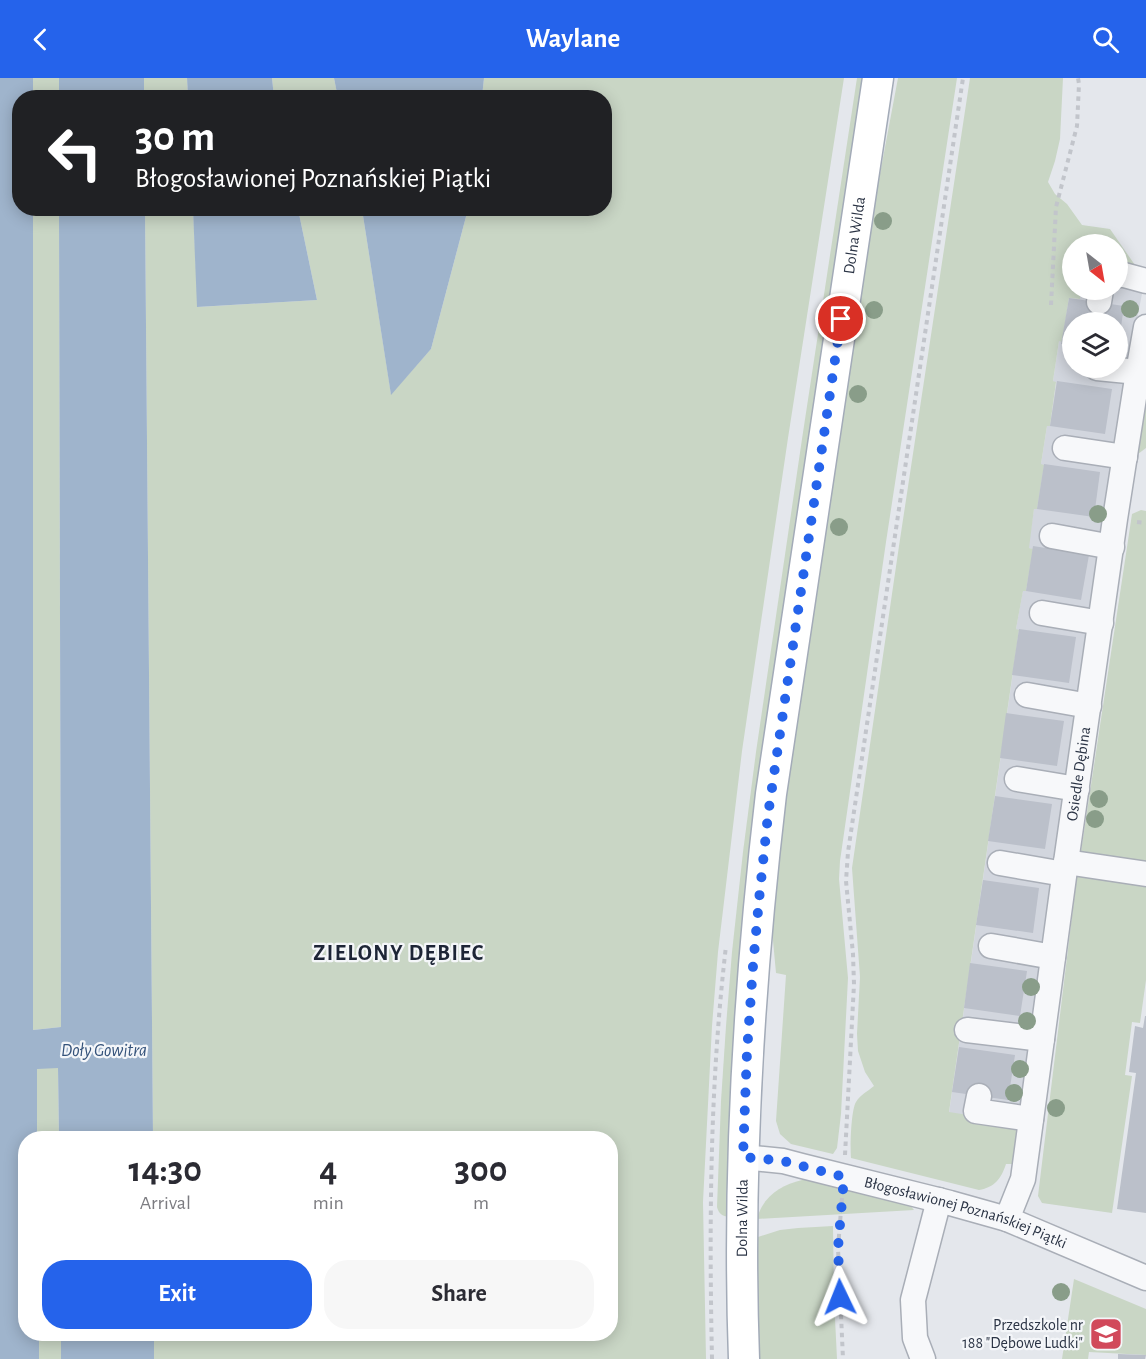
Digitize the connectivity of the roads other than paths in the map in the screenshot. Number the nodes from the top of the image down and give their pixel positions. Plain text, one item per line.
1 (878, 78) edge
2 (1128, 276) edge
3 (1146, 281) edge
4 (1146, 327) edge
5 (1128, 371) edge
6 (1138, 372) junction
7 (1065, 448) dead end
8 (1125, 457) junction
9 (1052, 536) dead end
10 (1112, 547) junction
11 (1042, 613) dead end
12 (1101, 623) junction
13 (1027, 695) dead end
14 (1089, 706) junction
15 (1017, 779) dead end
16 (1077, 789) junction
17 (1000, 863) dead end
18 (1065, 868) junction
19 (1146, 874) edge
20 (991, 946) dead end
21 (1053, 957) junction
22 (967, 1030) dead end
23 (1042, 1039) junction
24 (979, 1096) dead end
25 (1031, 1119) junction
26 (743, 1157) junction
27 (939, 1200) junction
28 (1007, 1220) junction
29 (1146, 1278) edge
30 (744, 1359) edge
31 (923, 1359) edge

1 - 26 main road, Dolna Wilda
2 - 3 street
4 - 6 street, Osiedle Dębina
5 - 6 street
6 - 8 street, Osiedle Dębina
7 - 8 street
8 - 10 street, Osiedle Dębina
9 - 10 street
10 - 12 street, Osiedle Dębina
11 - 12 street
12 - 14 street, Osiedle Dębina
13 - 14 street
14 - 16 street, Osiedle Dębina
15 - 16 street
16 - 18 street, Osiedle Dębina
17 - 18 street
18 - 19 street
18 - 21 street, Osiedle Dębina
20 - 21 street
21 - 23 street, Osiedle Dębina
22 - 23 street
23 - 25 street, Osiedle Dębina
24 - 25 street
25 - 28 street, Osiedle Dębina
26 - 27 street, Błogosławionej Poznańskiej Piątki
26 - 30 main road, Dolna Wilda
27 - 28 street, Błogosławionej Poznańskiej Piątki
27 - 31 street
28 - 29 street, Błogosławionej Poznańskiej Piątki

